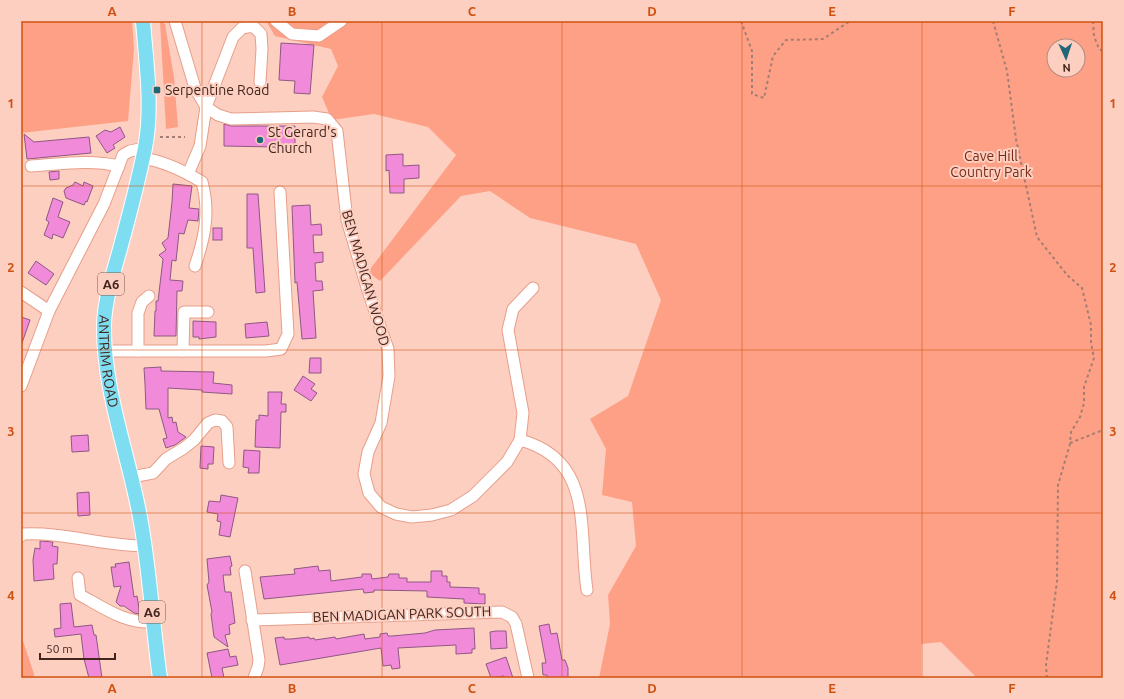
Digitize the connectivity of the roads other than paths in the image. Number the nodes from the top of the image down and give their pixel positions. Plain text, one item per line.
1 (143, 21) edge
2 (175, 21) edge
3 (276, 21) edge
4 (341, 21) edge
5 (260, 82) dead end
6 (206, 107) junction
7 (144, 153) junction
8 (31, 166) dead end
9 (119, 166) junction
10 (188, 174) junction
11 (280, 192) dead end
12 (195, 266) dead end
13 (533, 288) dead end
14 (21, 292) edge
15 (149, 296) dead end
16 (49, 311) junction
17 (208, 312) dead end
18 (138, 351) junction
19 (183, 351) junction
20 (105, 352) junction
21 (21, 386) edge
22 (520, 440) junction
23 (230, 463) dead end
24 (131, 477) junction
25 (21, 536) edge
26 (145, 546) junction
27 (245, 572) dead end
28 (78, 578) dead end
29 (587, 590) dead end
30 (252, 620) junction
31 (153, 622) junction
32 (160, 678) edge
33 (254, 678) edge
34 (528, 678) edge

1 - 7 main road, ANTRIM ROAD / A6
2 - 6 street
3 - 4 street
5 - 6 street
6 - 10 street
6 - 22 street, BEN MADIGAN WOOD
7 - 9 street
7 - 10 street
7 - 20 main road, ANTRIM ROAD / A6
8 - 9 street
9 - 16 street
10 - 12 street
11 - 19 street
13 - 22 street, BEN MADIGAN WOOD
14 - 16 street
15 - 18 street
16 - 21 street
17 - 19 street
18 - 19 street
18 - 20 street
20 - 24 main road, ANTRIM ROAD / A6
22 - 29 street
23 - 24 street
24 - 26 main road, ANTRIM ROAD / A6
25 - 26 street
26 - 31 main road, ANTRIM ROAD / A6
27 - 30 street
28 - 31 street
30 - 33 street
30 - 34 street, BEN MADIGAN PARK SOUTH
31 - 32 main road, ANTRIM ROAD / A6

